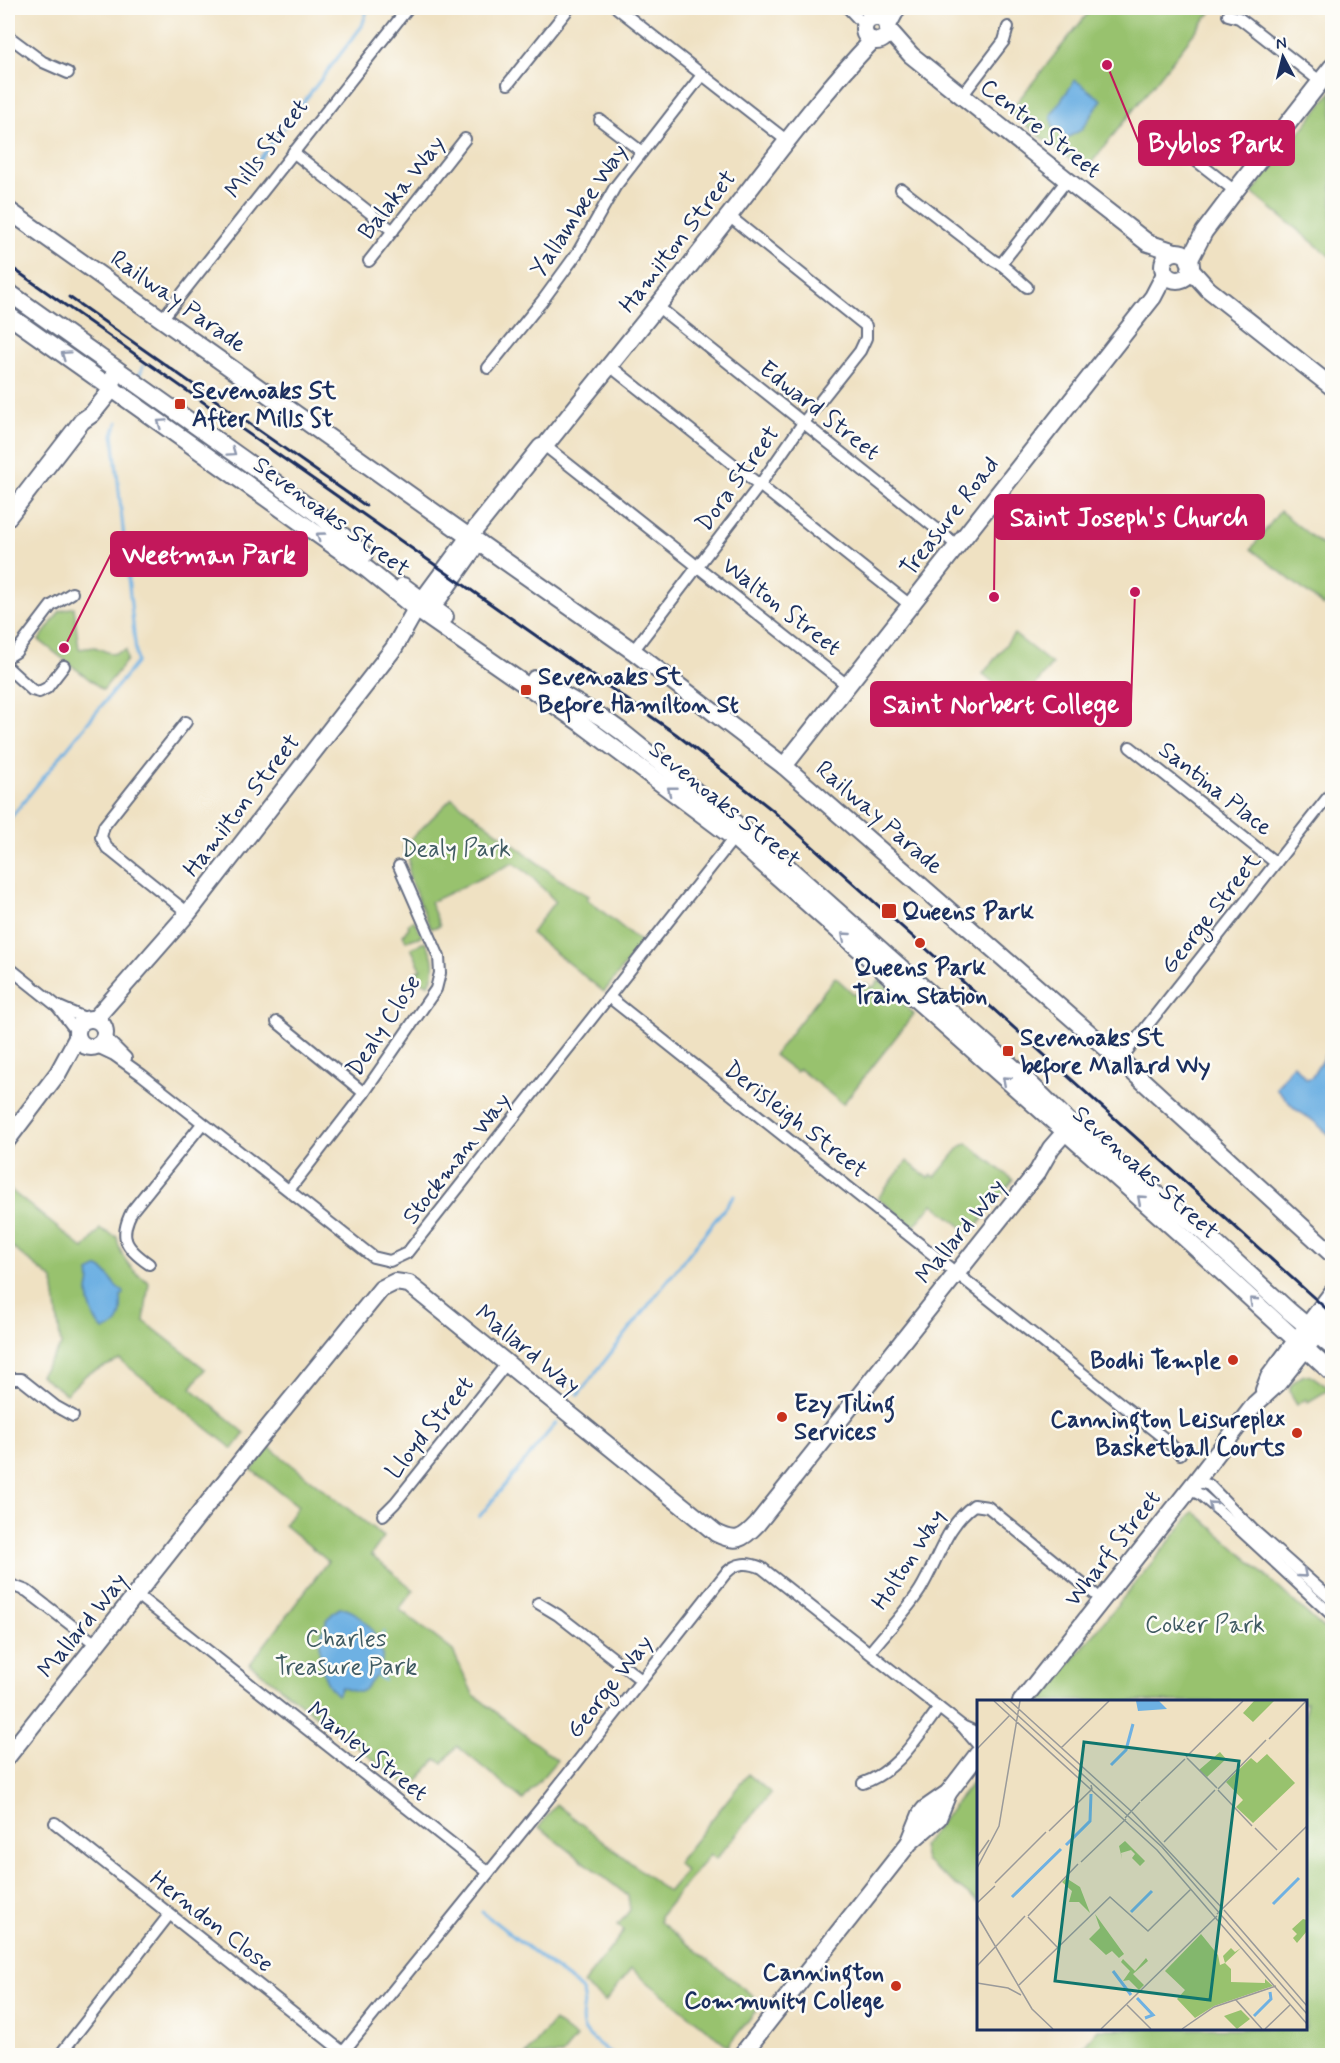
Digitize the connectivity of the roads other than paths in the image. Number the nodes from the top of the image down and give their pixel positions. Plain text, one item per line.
1 (408, 8) edge
2 (569, 8) edge
3 (617, 8) edge
4 (848, 8) edge
5 (861, 8) edge
6 (897, 8) edge
7 (1228, 15) dead end
8 (878, 26) edge
9 (1008, 27) dead end
10 (8, 36) edge
11 (1332, 67) edge
12 (68, 73) dead end
13 (702, 75) junction
14 (1321, 82) junction
15 (508, 84) dead end
16 (962, 96) junction
17 (600, 120) dead end
18 (1159, 132) dead end
19 (465, 139) dead end
20 (786, 140) junction
21 (293, 152) junction
22 (642, 152) junction
23 (1067, 180) junction
24 (901, 189) dead end
25 (1235, 191) junction
26 (8, 210) edge
27 (729, 216) junction
28 (393, 231) junction
29 (369, 261) dead end
30 (1001, 264) junction
31 (1178, 266) junction
32 (1027, 286) dead end
33 (8, 292) edge
34 (657, 306) junction
35 (8, 315) edge
36 (162, 319) junction
37 (102, 357) junction
38 (610, 366) junction
39 (488, 368) dead end
40 (134, 381) junction
41 (110, 383) junction
42 (1332, 387) edge
43 (803, 423) junction
44 (546, 447) junction
45 (759, 486) junction
46 (9, 510) edge
47 (474, 539) junction
48 (958, 546) junction
49 (698, 567) junction
50 (72, 592) dead end
51 (910, 605) junction
52 (424, 608) junction
53 (633, 651) junction
54 (8, 657) edge
55 (64, 666) dead end
56 (8, 668) edge
57 (847, 685) junction
58 (186, 722) dead end
59 (1130, 747) dead end
60 (784, 766) junction
61 (1332, 792) edge
62 (738, 834) junction
63 (1276, 862) junction
64 (399, 866) dead end
65 (188, 913) junction
66 (8, 967) edge
67 (609, 997) junction
68 (57, 1006) junction
69 (277, 1022) dead end
70 (91, 1033) junction
71 (1120, 1060) junction
72 (364, 1093) junction
73 (202, 1124) junction
74 (1071, 1132) junction
75 (8, 1138) edge
76 (289, 1190) junction
77 (1332, 1254) edge
78 (149, 1264) dead end
79 (957, 1273) junction
80 (1332, 1293) edge
81 (1332, 1315) edge
82 (1312, 1330) junction
83 (1301, 1345) junction
84 (1332, 1347) edge
85 (507, 1363) junction
86 (1332, 1373) edge
87 (8, 1379) edge
88 (73, 1416) dead end
89 (1180, 1454) dead end
90 (1193, 1485) junction
91 (383, 1515) dead end
92 (8, 1584) edge
93 (137, 1595) junction
94 (1102, 1600) junction
95 (1332, 1600) edge
96 (538, 1603) dead end
97 (1332, 1615) edge
98 (96, 1645) junction
99 (870, 1652) junction
100 (640, 1679) junction
101 (1022, 1700) edge
102 (939, 1708) junction
103 (962, 1726) junction
104 (977, 1733) edge
105 (977, 1744) edge
106 (977, 1755) edge
107 (8, 1756) edge
108 (863, 1783) dead end
109 (54, 1823) dead end
110 (489, 1872) junction
111 (169, 1915) junction
112 (342, 2054) edge
113 (59, 2055) edge
114 (741, 2055) edge

1 - 21 street, Mills Street
2 - 15 street
3 - 13 street
4 - 8 street, Centre Street
5 - 8 street, Centre Street
6 - 8 street, Hamilton Street
7 - 14 street
8 - 16 street, Centre Street
8 - 20 street, Hamilton Street
9 - 16 street
10 - 12 street
11 - 14 street, Treasure Road
13 - 20 street
13 - 22 street, Yallambee Way
14 - 25 street, Treasure Road
16 - 23 street, Centre Street
17 - 22 street
18 - 25 street
19 - 28 street, Balaka Way
20 - 27 street, Hamilton Street
21 - 28 street
21 - 36 street, Mills Street
22 - 39 street, Yallambee Way
23 - 30 street
23 - 31 street, Centre Street
24 - 30 street
25 - 31 street, Treasure Road
26 - 36 street, Railway Parade
27 - 34 street, Hamilton Street
27 - 43 street, Dora Street
28 - 29 street, Balaka Way
30 - 32 street
31 - 42 street, Centre Street
31 - 48 street, Treasure Road
33 - 37 street, Sevenoaks Street
34 - 38 street, Hamilton Street
34 - 43 street, Edward Street
41 -> 35 street, Sevenoaks Street
36 - 47 street, Railway Parade
37 - 40 street, Sevenoaks Street
37 - 41 street
38 - 44 street, Hamilton Street
38 - 45 street
40 - 41 street
40 -> 52 street, Sevenoaks Street
41 - 46 street
52 -> 41 street, Sevenoaks Street
43 - 45 street, Dora Street
43 - 48 street, Edward Street
44 - 47 street, Hamilton Street
44 - 49 street, Walton Street
45 - 49 street, Dora Street
45 - 51 street
47 - 52 street, Hamilton Street
47 - 53 street, Railway Parade
48 - 51 street, Treasure Road
49 - 53 street, Dora Street
49 - 57 street, Walton Street
50 - 54 street
51 - 57 street, Treasure Road
52 - 62 street, Sevenoaks Street
52 - 65 street, Hamilton Street
53 - 60 street, Railway Parade
55 - 56 street
57 - 60 street, Treasure Road
58 - 65 street
59 - 63 street, Santina Place
60 - 71 street, Railway Parade
61 - 63 street, George Street
62 - 67 street, Stockman Way
62 - 74 street, Sevenoaks Street
63 - 71 street, George Street
64 - 72 street, Dealy Close
65 - 70 street, Hamilton Street
66 - 68 street
67 - 76 street, Stockman Way
67 - 79 street, Derisleigh Street
68 - 70 street, Stockman Way
68 - 70 street
69 - 72 street
70 - 73 street, Stockman Way
70 - 75 street, Hamilton Street
71 - 77 street, Railway Parade
72 - 76 street, Dealy Close
73 - 76 street, Stockman Way
73 - 78 street
74 - 79 street, Mallard Way
74 - 82 street, Sevenoaks Street
83 -> 74 street, Sevenoaks Street
79 - 85 street, Mallard Way
79 - 89 street, Derisleigh Street
80 - 82 street, Wharf Street
81 - 82 street, Wharf Street
82 - 83 street, Wharf Street
82 - 84 street, Sevenoaks Street
83 - 86 street, Sevenoaks Street
83 - 90 street, Wharf Street
85 - 91 street, Lloyd Street
85 - 93 street, Mallard Way
87 - 88 street
90 - 94 street, Wharf Street
90 -> 95 street
97 -> 90 street
92 - 98 street
93 - 98 street, Mallard Way
93 - 110 street, Manley Street
94 - 99 street, Holton Way
94 - 101 street, Wharf Street
96 - 100 street
98 - 107 street, Mallard Way
99 - 100 street, George Way
99 - 102 street, George Way
100 - 110 street, George Way
102 - 103 street, George Way
102 - 108 street
103 - 104 street, George Way
103 - 105 street, George Way
106 - 114 street
109 - 111 street, Herndon Close
110 - 112 street, George Way
111 - 112 street, Herndon Close
111 - 113 street

